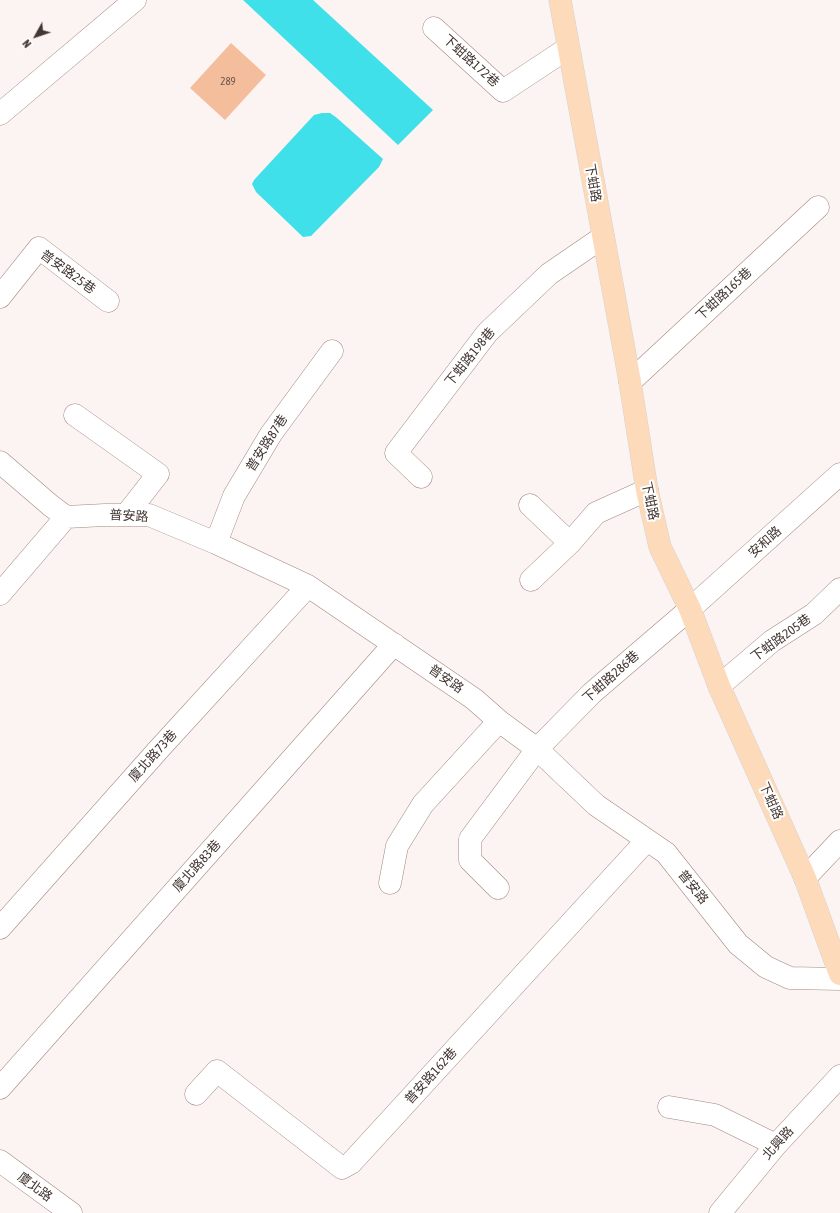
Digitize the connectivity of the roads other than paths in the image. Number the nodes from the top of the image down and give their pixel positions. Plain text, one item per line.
1 (135, 0) edge
2 (560, 0) edge
3 (434, 28) dead end
4 (568, 48) junction
5 (0, 114) edge
6 (818, 207) dead end
7 (603, 237) junction
8 (0, 297) edge
9 (108, 301) dead end
10 (332, 351) dead end
11 (630, 382) junction
12 (75, 415) dead end
13 (0, 462) edge
14 (840, 474) edge
15 (421, 477) dead end
16 (647, 490) junction
17 (530, 505) dead end
18 (126, 515) junction
19 (66, 517) junction
20 (216, 543) junction
21 (570, 543) junction
22 (531, 580) dead end
23 (308, 586) junction
24 (840, 589) edge
25 (0, 594) edge
26 (690, 609) junction
27 (394, 644) junction
28 (720, 686) junction
29 (499, 721) junction
30 (537, 749) junction
31 (647, 840) junction
32 (840, 841) edge
33 (805, 878) junction
34 (390, 883) dead end
35 (498, 888) dead end
36 (0, 928) edge
37 (840, 974) edge
38 (840, 979) edge
39 (840, 1076) edge
40 (0, 1088) edge
41 (196, 1094) dead end
42 (669, 1107) dead end
43 (776, 1145) junction
44 (0, 1161) edge
45 (71, 1213) edge
46 (720, 1213) edge

1 - 5 street
2 - 4 main road, 下蚶路
3 - 4 street, 下蚶路172巷
4 - 7 main road, 下蚶路
6 - 11 street, 下蚶路165巷
7 - 11 main road, 下蚶路
7 - 15 street, 下蚶路198巷
8 - 9 street, 普安路25巷
10 - 20 street, 普安路87巷
11 - 16 main road, 下蚶路
12 - 18 street
13 - 19 street
14 - 26 street, 安和路
16 - 21 street
16 - 26 main road, 下蚶路
17 - 21 street
18 - 19 street, 普安路
18 - 20 street, 普安路
19 - 25 street
20 - 23 street, 普安路
21 - 22 street
23 - 27 street, 普安路
23 - 36 street, 廈北路73巷
24 - 28 street, 下蚶路205巷
26 - 28 main road, 下蚶路
26 - 30 street, 下蚶路286巷
27 - 29 street, 普安路
27 - 40 street, 廈北路83巷
28 - 33 main road, 下蚶路
29 - 30 street, 普安路
29 - 34 street
30 - 31 street, 普安路
30 - 35 street, 下蚶路286巷
31 - 38 street, 普安路
31 - 41 street, 普安路162巷
32 - 33 street
33 - 37 main road, 下蚶路
39 - 43 street, 北興路
42 - 43 street
43 - 46 street, 北興路
44 - 45 street, 廈北路

